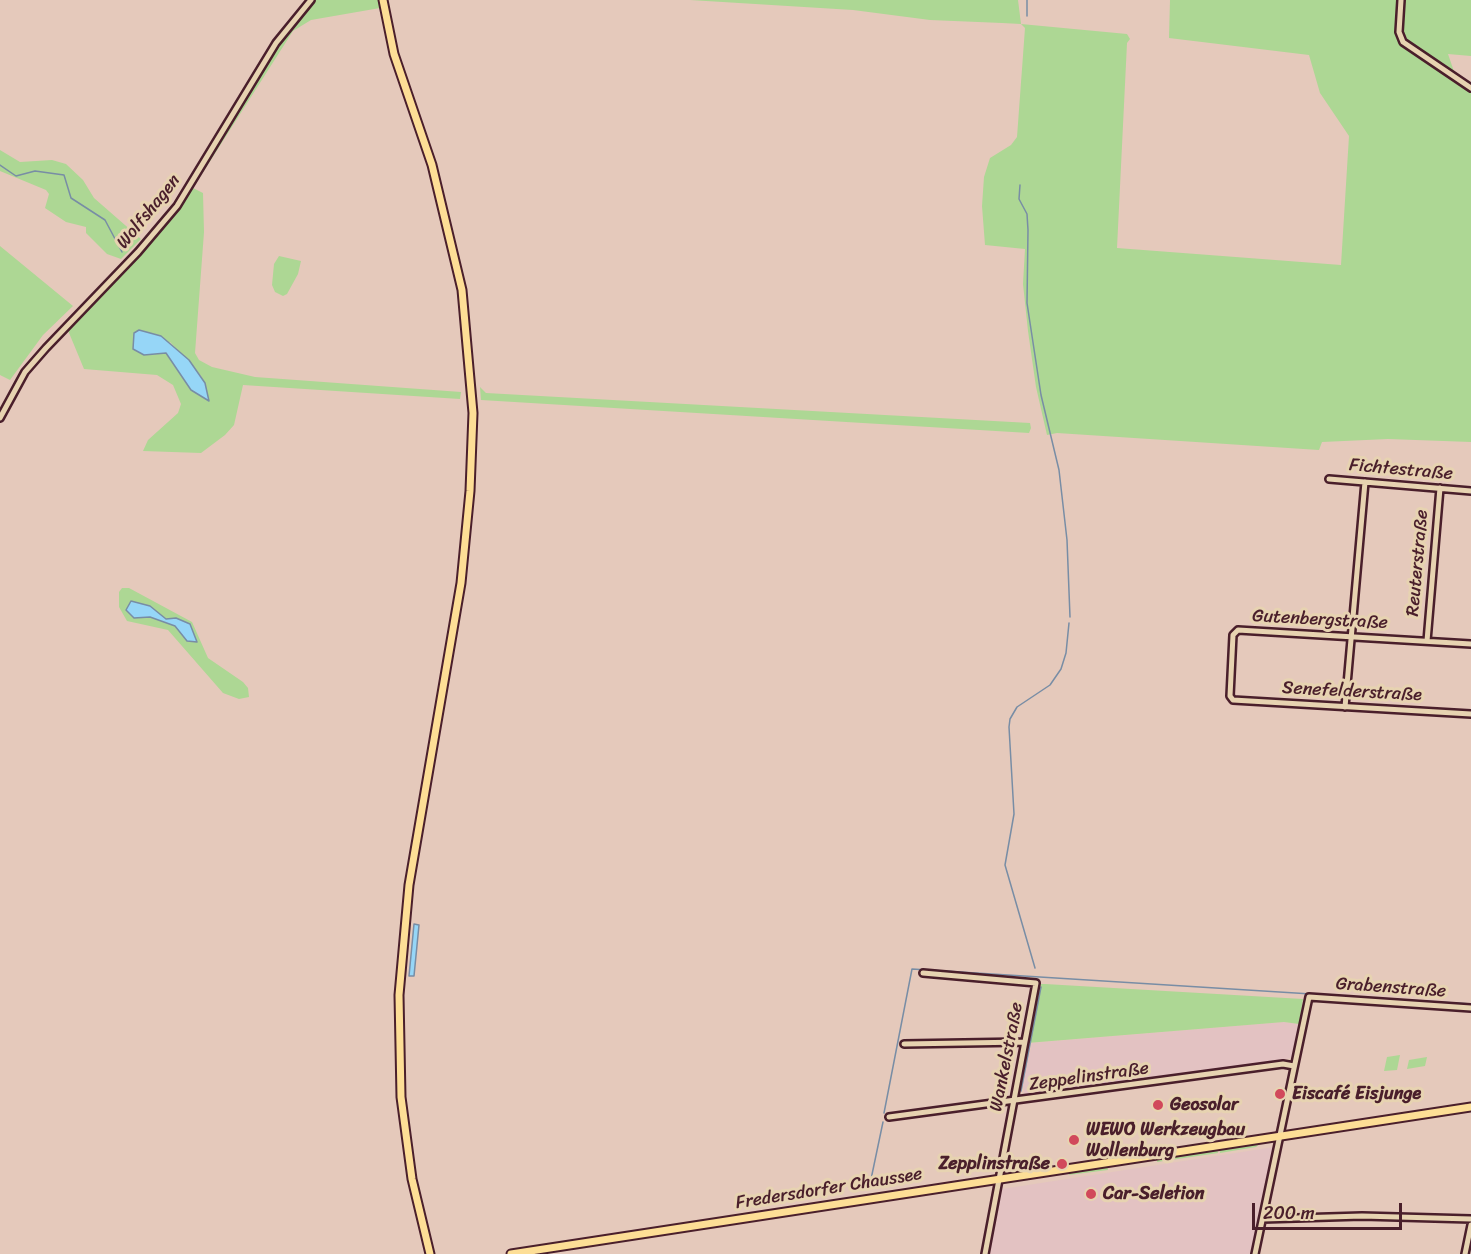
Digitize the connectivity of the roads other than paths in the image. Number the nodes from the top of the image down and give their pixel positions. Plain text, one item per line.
1 (311, 0) edge
2 (384, 0) edge
3 (1401, 0) edge
4 (1471, 88) edge
5 (0, 418) edge
6 (1329, 479) dead end
7 (1365, 482) junction
8 (1440, 488) junction
9 (1471, 491) edge
10 (1350, 636) junction
11 (1426, 641) junction
12 (1471, 644) edge
13 (1231, 699) joint
14 (1345, 706) junction
15 (1471, 714) edge
16 (922, 973) dead end
17 (1471, 1008) edge
18 (1024, 1042) junction
19 (904, 1044) dead end
20 (1294, 1066) junction
21 (1014, 1102) junction
22 (1471, 1107) edge
23 (889, 1117) dead end
24 (1280, 1136) junction
25 (999, 1178) junction
26 (1263, 1219) junction
27 (1471, 1219) edge
28 (1471, 1225) edge
29 (430, 1254) edge
30 (511, 1254) edge
31 (985, 1254) edge
32 (1255, 1254) edge
33 (1465, 1254) edge

1 - 5 street, Wolfshagen
2 - 29 main road
3 - 4 street
6 - 7 street, Fichtestraße
7 - 8 street, Fichtestraße
7 - 10 street
8 - 9 street, Fichtestraße
8 - 11 street, Reuterstraße
10 - 11 street, Gutenbergstraße
10 - 13 street, Gutenbergstraße
10 - 14 street
11 - 12 street, Gutenbergstraße
13 - 14 street, Senefelderstraße
14 - 15 street, Senefelderstraße
16 - 18 street, Wankelstraße
17 - 20 street, Grabenstraße
18 - 19 street
18 - 21 street, Wankelstraße
20 - 21 street, Zeppelinstraße
20 - 24 street
21 - 23 street, Zeppelinstraße
21 - 25 street, Wankelstraße
22 - 24 main road, Fredersdorfer Chaussee
24 - 25 main road, Fredersdorfer Chaussee
24 - 26 street
25 - 30 main road, Fredersdorfer Chaussee
25 - 31 street, Wankelstraße
26 - 27 street
26 - 32 street
28 - 33 street

